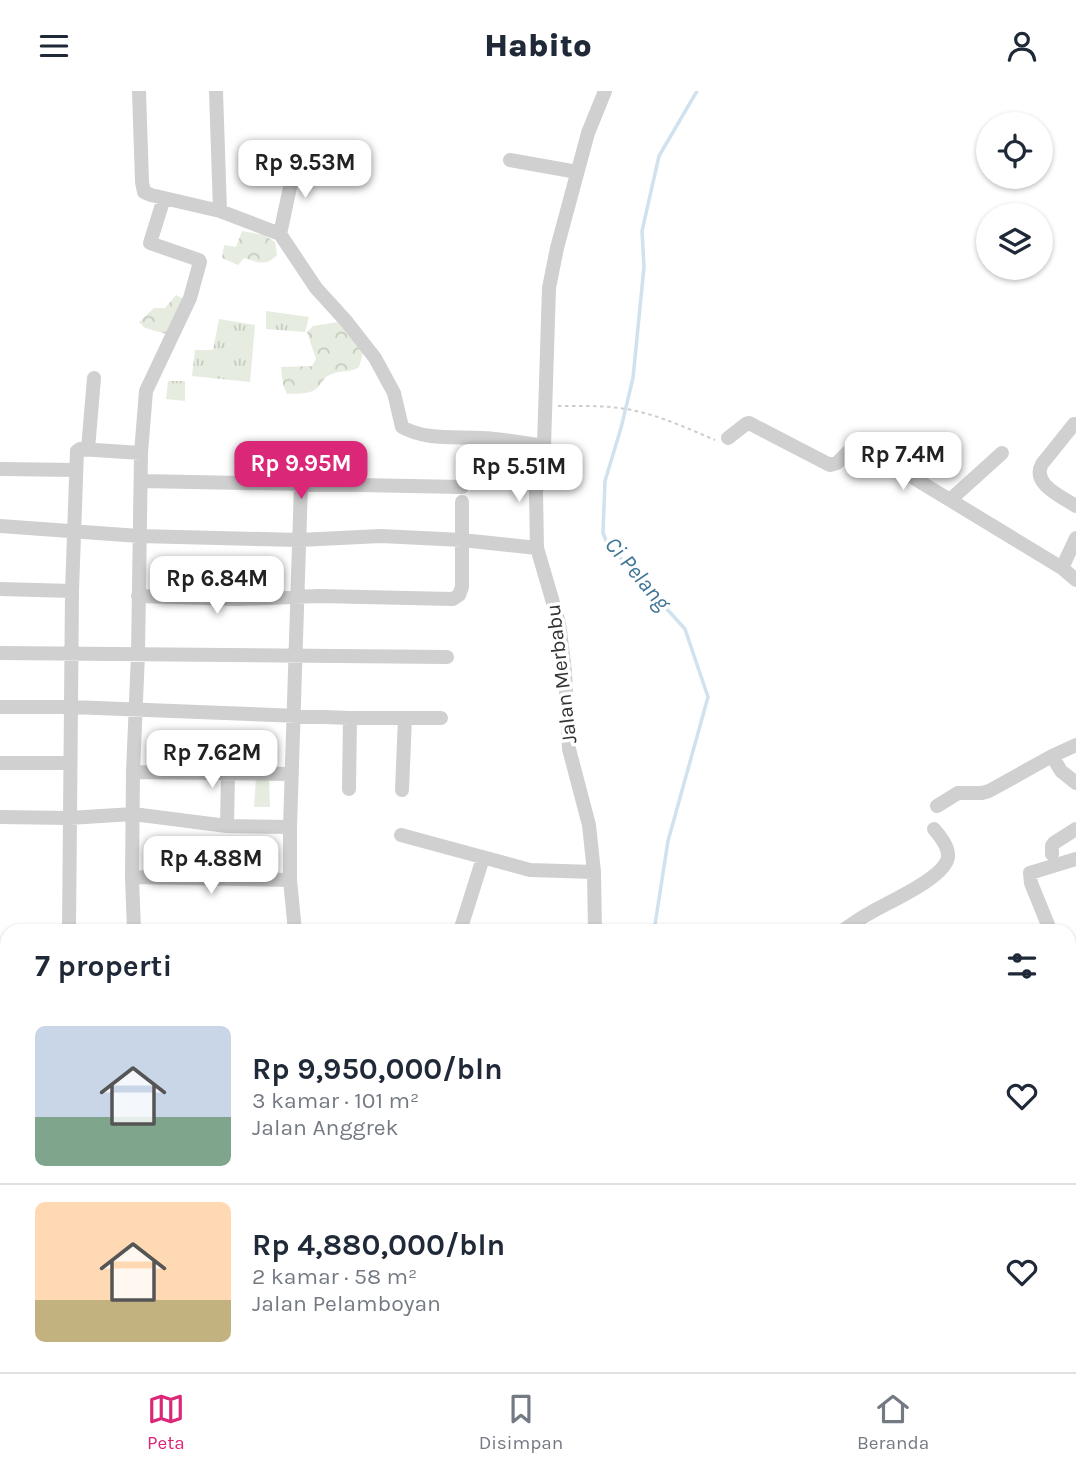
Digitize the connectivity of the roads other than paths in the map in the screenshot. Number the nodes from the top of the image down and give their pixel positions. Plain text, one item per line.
1 (139, 91) edge
2 (216, 91) edge
3 (602, 92) edge
4 (296, 159) dead end
5 (510, 159) dead end
6 (577, 172) junction
7 (164, 198) junction
8 (220, 211) junction
9 (280, 234) junction
10 (94, 378) dead end
11 (1074, 423) edge
12 (728, 438) road end
13 (544, 446) junction
14 (88, 449) junction
15 (141, 453) junction
16 (1002, 453) dead end
17 (0, 469) edge
18 (76, 470) junction
19 (141, 481) junction
20 (301, 484) junction
21 (950, 500) junction
22 (1076, 506) edge
23 (0, 526) edge
24 (74, 531) junction
25 (139, 536) junction
26 (1076, 538) edge
27 (299, 540) junction
28 (462, 540) junction
29 (537, 548) junction
30 (1062, 568) junction
31 (1076, 580) edge
32 (0, 589) edge
33 (72, 591) junction
34 (138, 597) junction
35 (296, 598) junction
36 (0, 653) edge
37 (72, 654) junction
38 (138, 654) junction
39 (295, 655) junction
40 (447, 657) dead end
41 (0, 707) edge
42 (71, 707) junction
43 (136, 710) junction
44 (294, 717) junction
45 (350, 718) junction
46 (405, 718) junction
47 (441, 718) dead end
48 (1076, 745) edge
49 (1052, 756) junction
50 (0, 763) edge
51 (69, 764) junction
52 (133, 772) junction
53 (228, 773) junction
54 (292, 774) junction
55 (1076, 783) edge
56 (349, 789) dead end
57 (402, 790) dead end
58 (937, 806) dead end
59 (133, 814) junction
60 (0, 817) edge
61 (69, 818) junction
62 (227, 826) junction
63 (290, 827) junction
64 (934, 829) dead end
65 (1076, 829) edge
66 (401, 835) dead end
67 (1052, 854) dead end
68 (483, 858) junction
69 (1076, 859) edge
70 (594, 872) junction
71 (132, 877) junction
72 (290, 880) junction
73 (69, 924) edge
74 (134, 924) edge
75 (294, 924) edge
76 (462, 924) edge
77 (595, 924) edge
78 (852, 924) edge
79 (1048, 924) edge

1 - 7 street
2 - 8 street
3 - 6 street, Jalan Merbabu
4 - 9 street
5 - 6 street
6 - 13 street, Jalan Merbabu
7 - 8 street
7 - 15 street
8 - 9 street
9 - 13 street
10 - 14 street
11 - 22 street
12 - 21 street
13 - 29 street, Jalan Merbabu
14 - 15 street
14 - 18 street
15 - 19 street
16 - 21 street
17 - 18 street
18 - 24 street
19 - 20 street
19 - 25 street
20 - 27 street
20 - 28 street
21 - 30 street
23 - 24 street
24 - 25 street
24 - 33 street
25 - 27 street
25 - 34 street
26 - 30 street
27 - 28 street
27 - 35 street
28 - 29 street
28 - 35 street
29 - 70 street, Jalan Merbabu
30 - 31 street
32 - 33 street
33 - 37 street
34 - 35 street
34 - 38 street
35 - 39 street
36 - 37 street
37 - 38 street
37 - 42 street
38 - 39 street
38 - 43 street
39 - 40 street
39 - 44 street
41 - 42 street
42 - 43 street
42 - 51 street
43 - 44 street
43 - 52 street
44 - 45 street
44 - 54 street
45 - 46 street
45 - 56 street
46 - 47 street
46 - 57 street
48 - 49 street
49 - 55 street
49 - 58 street
50 - 51 street
51 - 61 street
52 - 53 street
52 - 59 street
53 - 54 street
53 - 62 street
54 - 63 street
59 - 61 street
59 - 62 street
59 - 71 street
60 - 61 street
61 - 73 street
62 - 63 street
63 - 72 street
64 - 78 street
65 - 67 street
66 - 68 street
68 - 70 street
68 - 76 street
69 - 79 street
70 - 77 street, Jalan Merbabu
71 - 72 street
71 - 74 street
72 - 75 street

